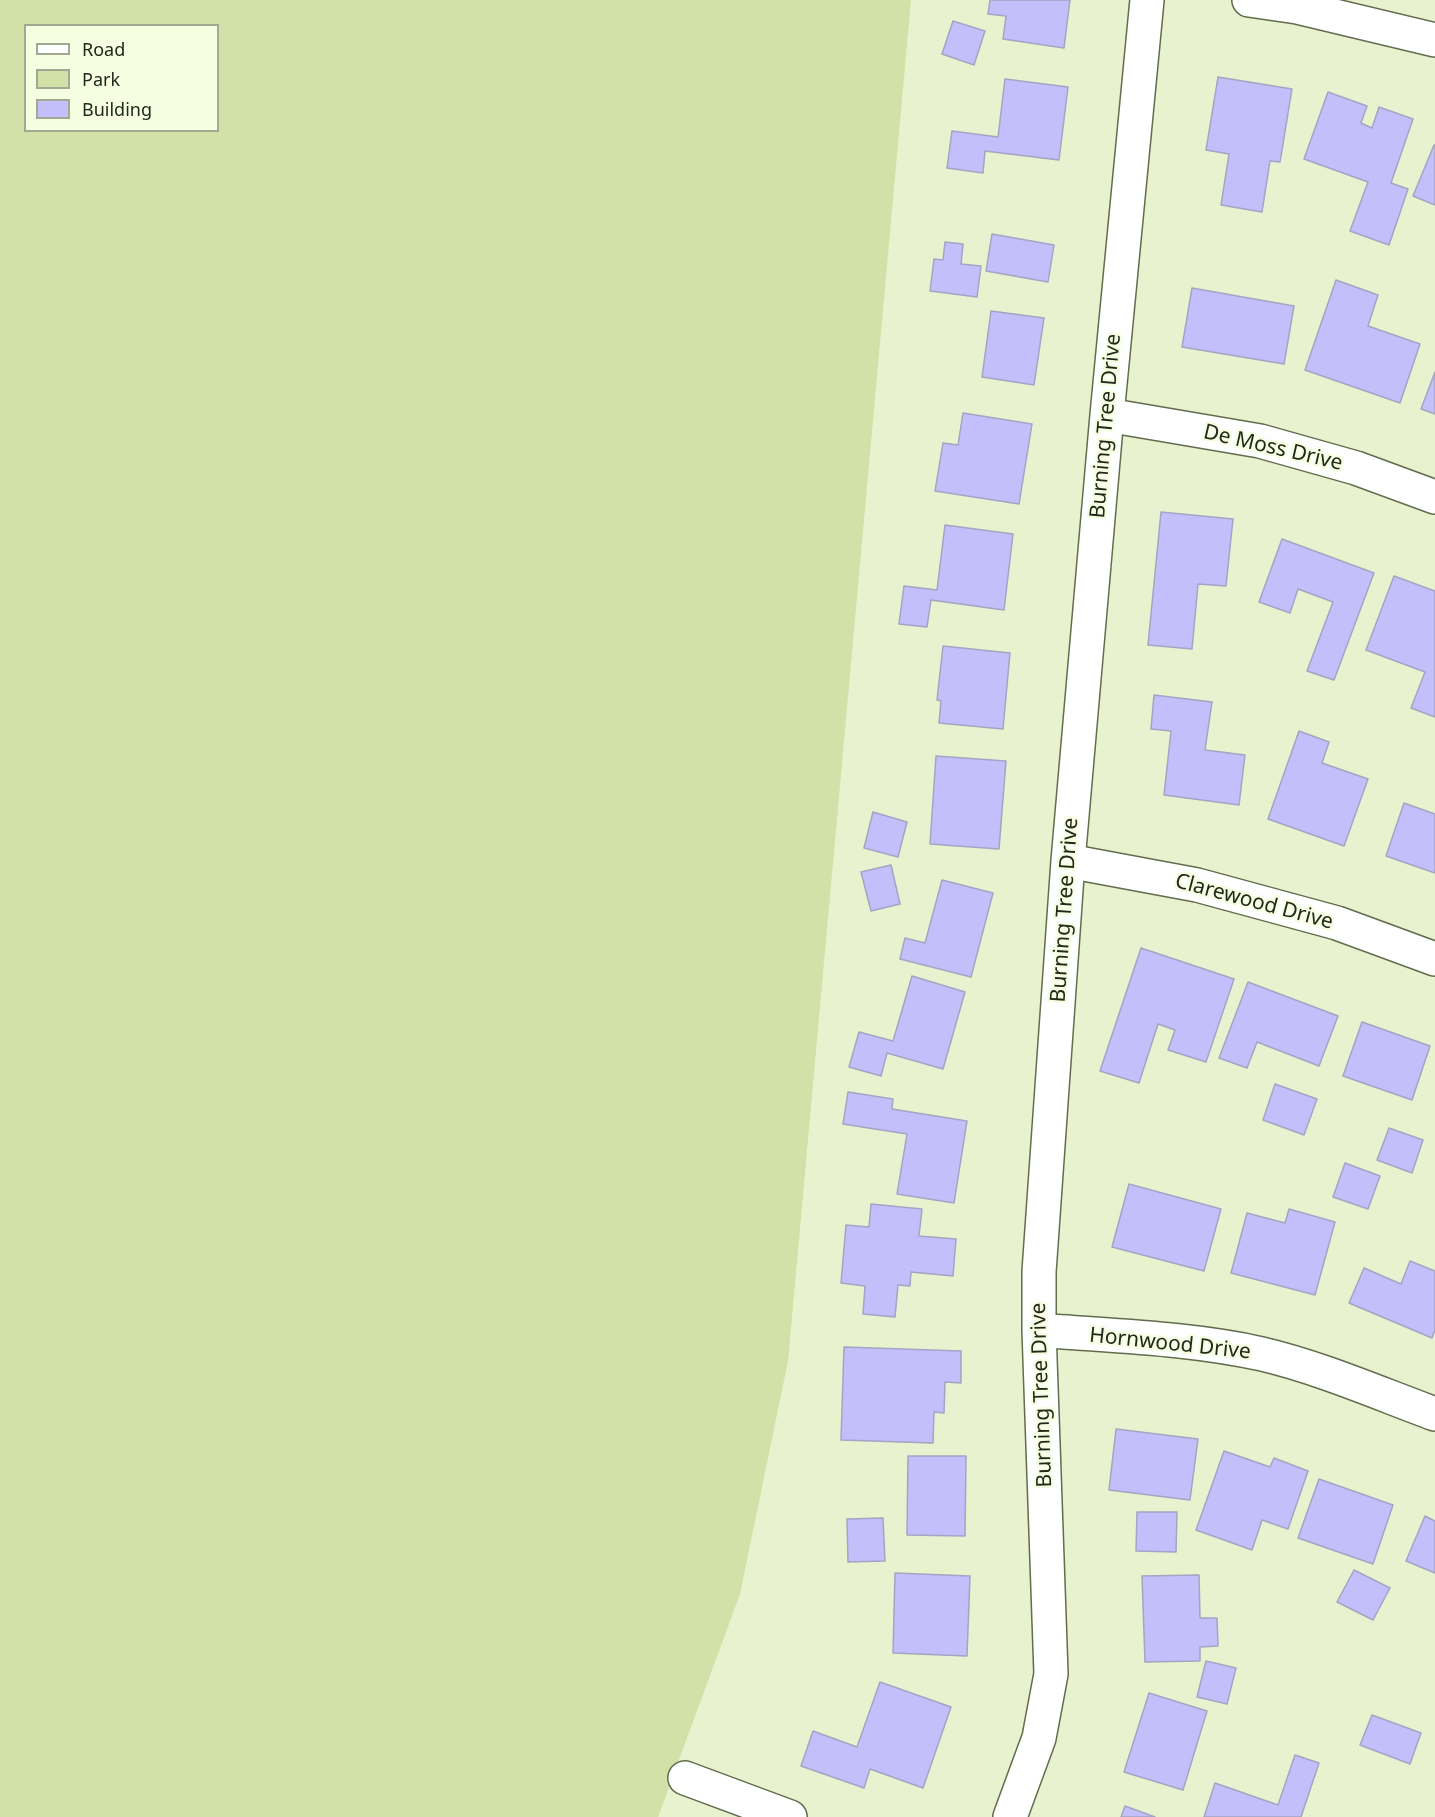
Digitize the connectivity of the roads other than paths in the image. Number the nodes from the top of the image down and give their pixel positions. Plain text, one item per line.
1 (1147, 0) edge
2 (1249, 0) edge
3 (1435, 40) edge
4 (1107, 415) junction
5 (1435, 497) edge
6 (1068, 861) junction
7 (1435, 959) edge
8 (1039, 1330) junction
9 (1435, 1414) edge
10 (685, 1778) dead end
11 (790, 1817) edge
12 (1010, 1817) edge

1 - 4 street, Burning Tree Drive
2 - 3 street
4 - 5 street, De Moss Drive
4 - 6 street, Burning Tree Drive
6 - 7 street, Clarewood Drive
6 - 8 street, Burning Tree Drive
8 - 9 street, Hornwood Drive
8 - 12 street, Burning Tree Drive
10 - 11 street

